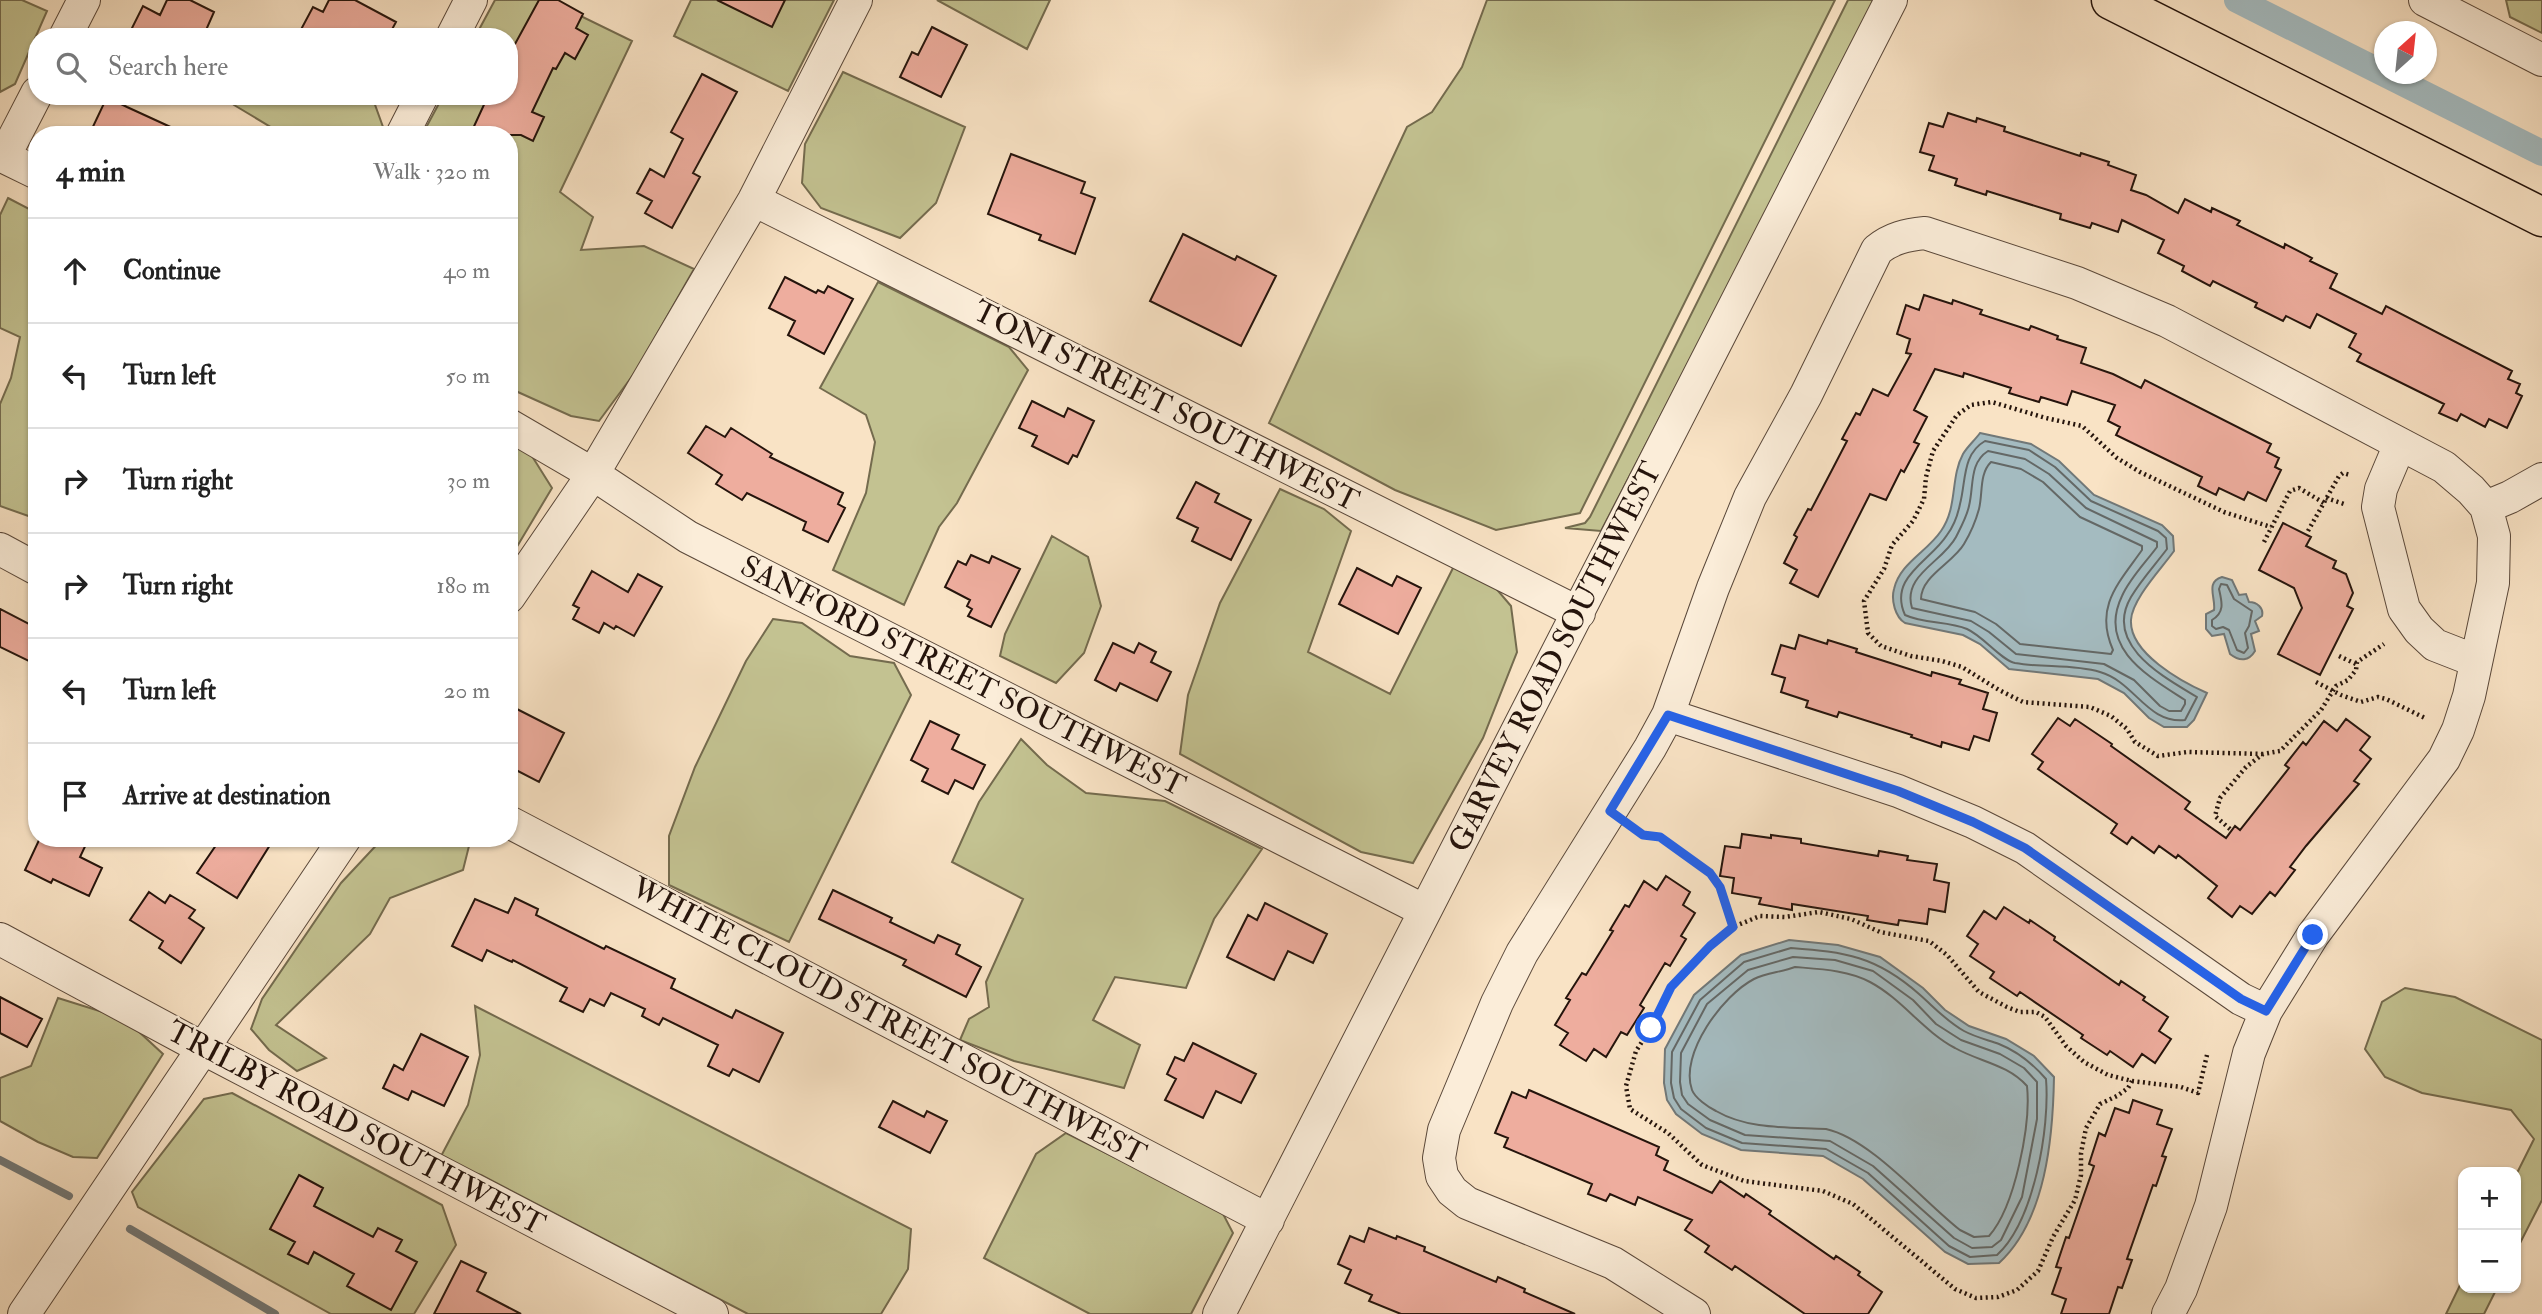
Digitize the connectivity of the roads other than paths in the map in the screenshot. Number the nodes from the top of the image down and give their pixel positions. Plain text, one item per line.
1 (84, 0) edge
2 (471, 0) edge
3 (856, 0) edge
4 (1891, 0) edge
5 (2111, 0) edge
6 (2425, 0) edge
7 (2465, 9) edge
8 (70, 28) edge
9 (457, 28) edge
10 (2542, 60) edge
11 (30, 105) edge
12 (417, 105) edge
13 (407, 126) edge
14 (2, 156) edge
15 (28, 169) edge
16 (754, 200) junction
17 (2542, 217) edge
18 (518, 430) edge
19 (2400, 444) junction
20 (593, 474) junction
21 (2542, 478) edge
22 (2486, 507) junction
23 (0, 549) edge
24 (28, 564) edge
25 (518, 584) edge
26 (1579, 613) junction
27 (2476, 662) junction
28 (1668, 715) junction
29 (518, 827) edge
30 (339, 847) edge
31 (1425, 911) junction
32 (0, 939) edge
33 (2266, 1011) junction
34 (204, 1049) junction
35 (1268, 1220) junction
36 (24, 1314) edge
37 (712, 1314) edge
38 (1219, 1314) edge
39 (1695, 1314) edge
40 (2168, 1314) edge

1 - 8 street
2 - 9 street
3 - 16 street
4 - 26 street, GARVEY ROAD SOUTHWEST
5 - 17 main road
6 - 7 street
7 - 10 street
11 - 14 street
12 - 13 street
14 - 15 street
16 - 20 street
16 - 26 street, TONI STREET SOUTHWEST
18 - 20 street, SANFORD STREET SOUTHWEST
19 - 22 street
19 - 27 street
19 - 28 street
20 - 25 street
20 - 31 street, SANFORD STREET SOUTHWEST
21 - 22 street
22 - 27 street
23 - 24 street
26 - 31 street, GARVEY ROAD SOUTHWEST
27 - 33 street
28 - 33 street
28 - 39 street
29 - 35 street, WHITE CLOUD STREET SOUTHWEST
30 - 34 street
31 - 35 street, GARVEY ROAD SOUTHWEST
32 - 34 street, TRILBY ROAD SOUTHWEST
33 - 40 street
34 - 36 street
34 - 37 street, TRILBY ROAD SOUTHWEST
35 - 38 street, GARVEY ROAD SOUTHWEST

